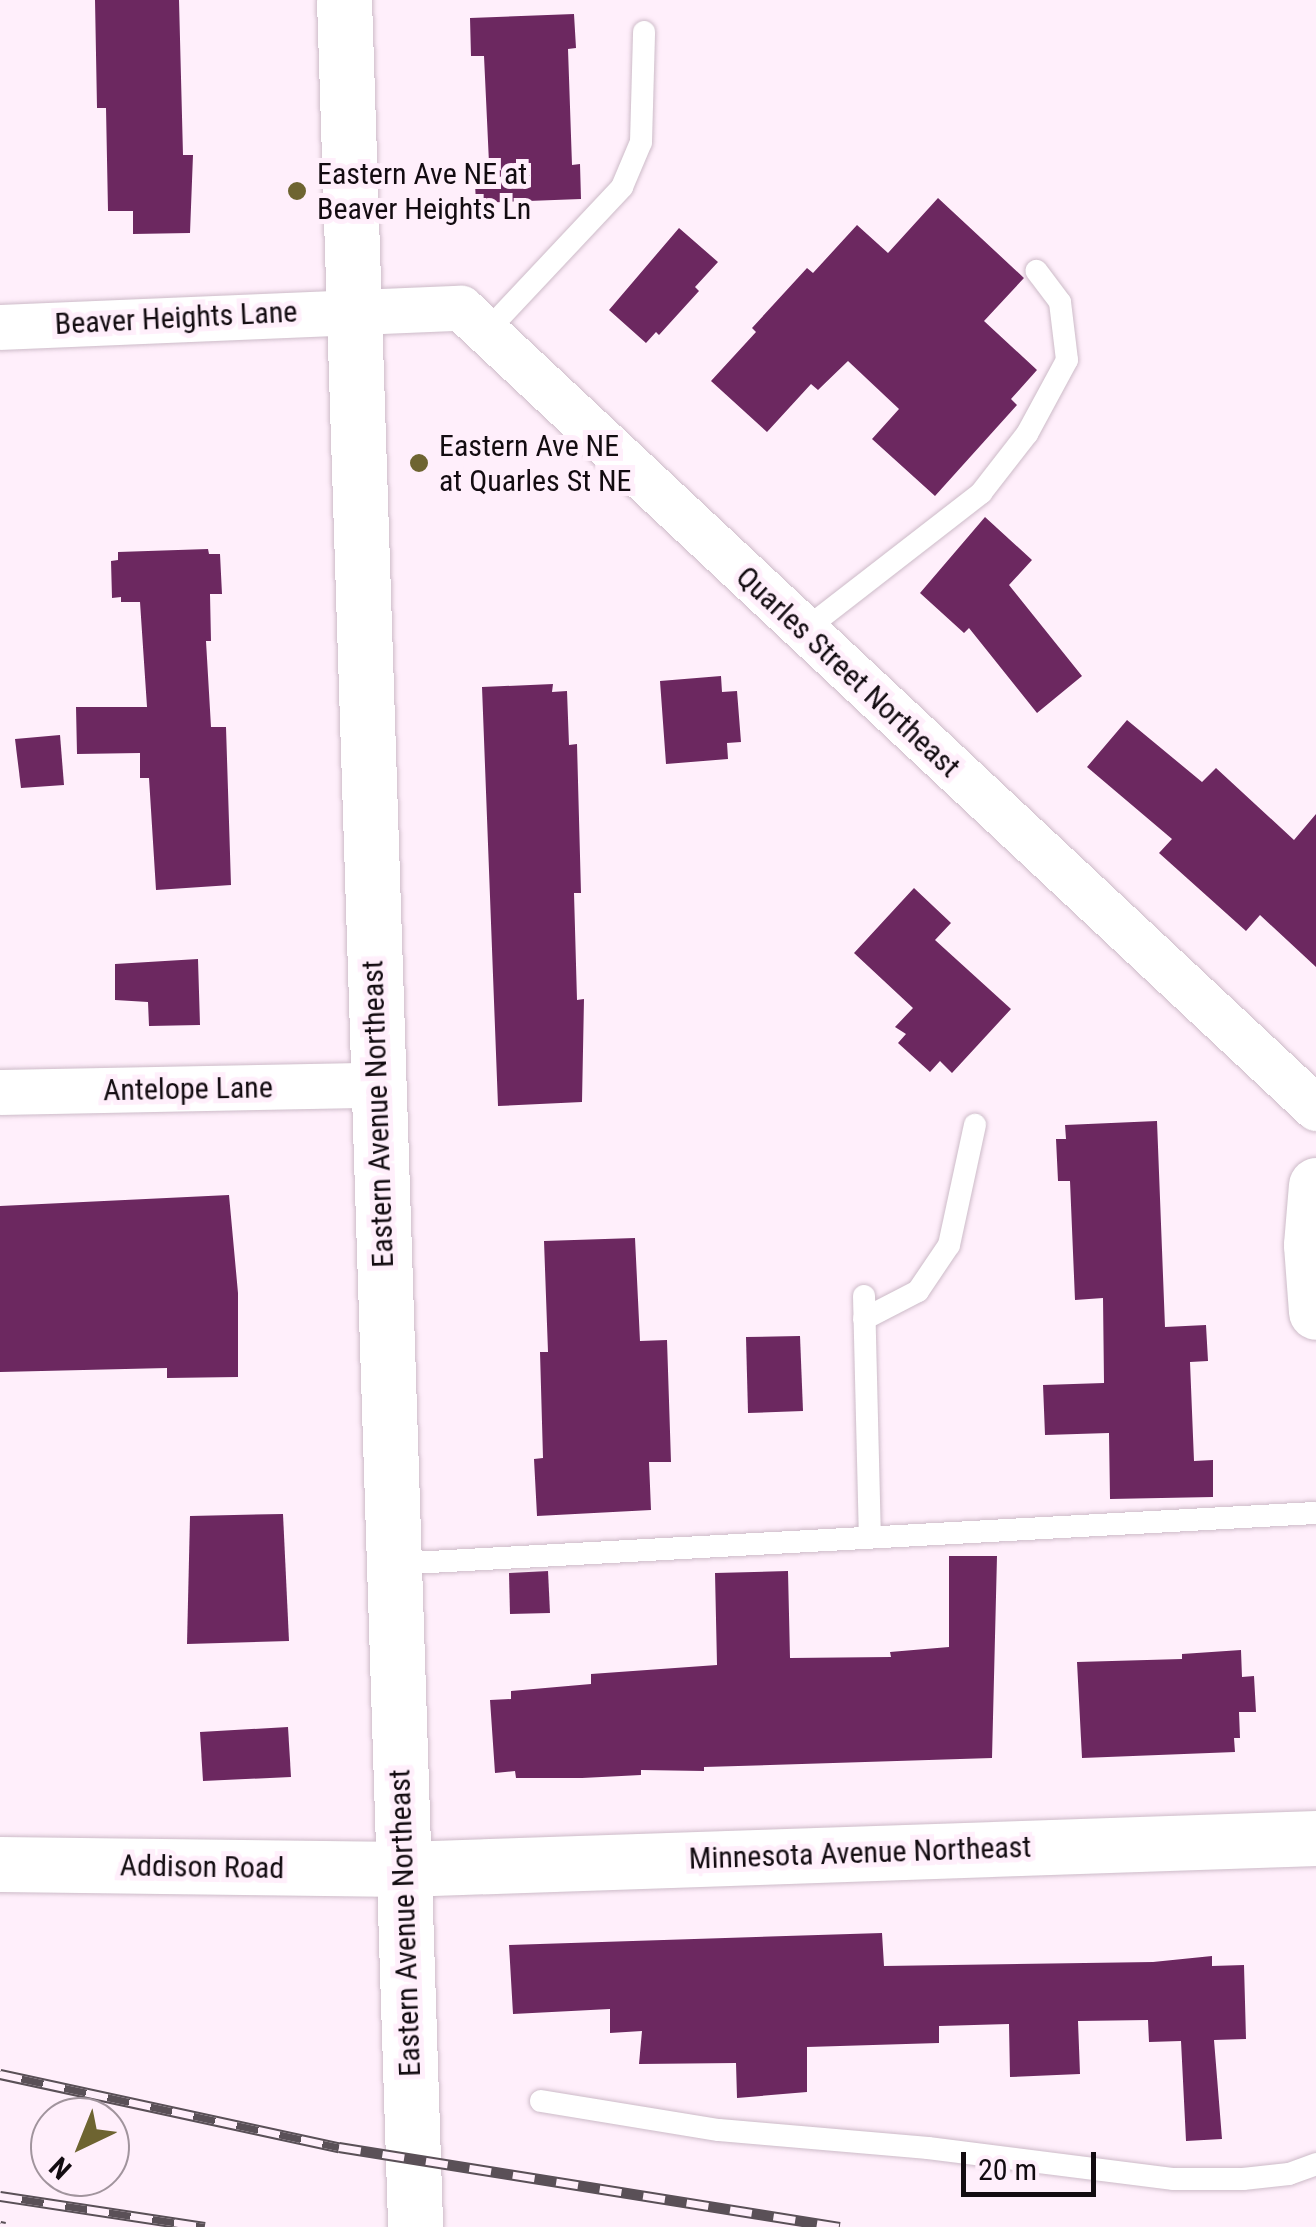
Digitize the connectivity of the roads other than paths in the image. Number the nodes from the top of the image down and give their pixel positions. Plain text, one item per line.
1 (344, 0) edge
2 (644, 32) dead end
3 (1038, 271) dead end
4 (352, 309) junction
5 (0, 327) edge
6 (486, 332) junction
7 (802, 632) junction
8 (377, 1086) junction
9 (0, 1092) edge
10 (1316, 1108) edge
11 (975, 1125) dead end
12 (1316, 1184) edge
13 (1316, 1312) edge
14 (1316, 1513) edge
15 (870, 1538) junction
16 (394, 1564) junction
17 (1316, 1838) edge
18 (0, 1864) edge
19 (404, 1869) junction
20 (541, 2101) dead end
21 (1316, 2164) edge
22 (415, 2227) edge

1 - 4 main road, Eastern Avenue Northeast
2 - 6 lane
3 - 7 lane
4 - 5 street, Beaver Heights Lane
4 - 6 street, Quarles Street Northeast
4 - 8 main road, Eastern Avenue Northeast
6 - 7 street, Quarles Street Northeast
7 - 10 street, Quarles Street Northeast
8 - 9 street, Antelope Lane
8 - 16 main road, Eastern Avenue Northeast
11 - 15 lane
12 - 13 main road
14 - 15 lane
15 - 16 lane
16 - 19 main road, Eastern Avenue Northeast
17 - 19 main road, Minnesota Avenue Northeast
18 - 19 main road, Addison Road
19 - 22 main road, Eastern Avenue Northeast
20 - 21 lane

